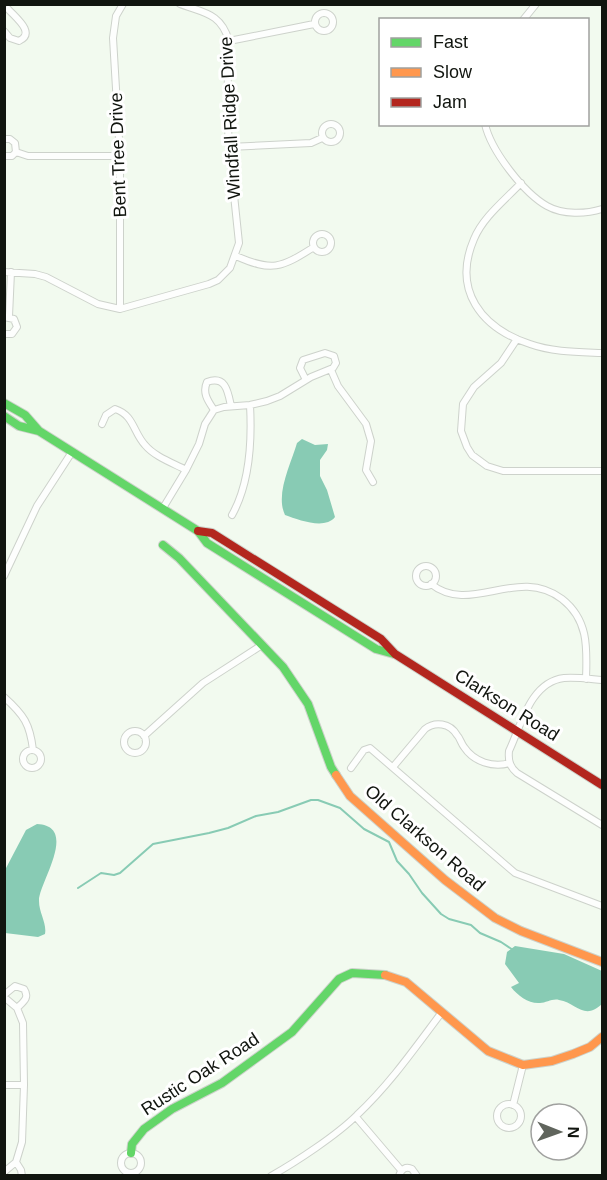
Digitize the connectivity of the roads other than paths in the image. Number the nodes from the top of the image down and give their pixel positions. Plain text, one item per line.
1 (123, 4) edge
2 (180, 4) edge
3 (527, 4) edge
4 (536, 4) edge
5 (8, 9) edge
6 (525, 16) edge
7 (314, 24) dead end
8 (4, 32) edge
9 (229, 41) junction
10 (486, 126) edge
11 (322, 138) dead end
12 (4, 139) edge
13 (229, 147) junction
14 (16, 152) junction
15 (4, 156) edge
16 (120, 156) junction
17 (521, 183) junction
18 (603, 209) edge
19 (314, 248) dead end
20 (236, 256) junction
21 (8, 272) edge
22 (120, 309) junction
23 (7, 317) edge
24 (4, 334) edge
25 (517, 339) junction
26 (603, 353) edge
27 (331, 370) junction
28 (306, 380) junction
29 (4, 403) edge
30 (250, 405) junction
31 (231, 406) junction
32 (214, 410) junction
33 (4, 416) edge
34 (102, 424) dead end
35 (39, 430) junction
36 (72, 452) junction
37 (186, 470) junction
38 (603, 471) edge
39 (373, 482) dead end
40 (163, 508) junction
41 (232, 515) dead end
42 (163, 545) dead end
43 (4, 576) edge
44 (431, 584) dead end
45 (262, 645) junction
46 (586, 679) junction
47 (603, 680) edge
48 (4, 697) edge
49 (517, 731) junction
50 (144, 736) dead end
51 (33, 750) dead end
52 (510, 763) junction
53 (393, 767) junction
54 (351, 768) dead end
55 (603, 784) edge
56 (603, 825) edge
57 (603, 906) edge
58 (603, 962) edge
59 (4, 996) edge
60 (17, 1008) junction
61 (442, 1012) junction
62 (603, 1037) edge
63 (523, 1065) junction
64 (4, 1084) edge
65 (24, 1085) junction
66 (513, 1105) junction
67 (356, 1117) junction
68 (131, 1153) dead end
69 (16, 1162) junction
70 (6, 1170) edge
71 (400, 1173) edge
72 (22, 1176) edge
73 (271, 1176) edge
74 (417, 1176) edge

1 - 16 street, Bent Tree Drive
2 - 9 street, Windfall Ridge Drive
3 - 6 street
4 - 6 street
5 - 8 street
7 - 9 street
9 - 13 street, Windfall Ridge Drive
10 - 17 street
11 - 13 street
12 - 14 street
13 - 20 street, Windfall Ridge Drive
14 - 15 street
14 - 16 street
16 - 22 street, Bent Tree Drive
17 - 18 street
17 - 25 street
19 - 20 street
20 - 22 street
21 - 22 street
21 - 23 street
23 - 24 street
25 - 26 street
25 - 38 street
27 - 28 street
27 - 28 street
27 - 39 street
28 - 30 street
29 - 35 street, Clarkson Road
30 - 31 street
30 - 41 street
31 - 32 street
31 - 32 street
32 - 37 street
33 - 35 street, Clarkson Road
34 - 37 street
35 - 36 street, Clarkson Road
36 - 40 street, Clarkson Road
36 - 43 street
37 - 40 street
40 - 49 street, Clarkson Road
42 - 45 street, Old Clarkson Road
44 - 46 street
45 - 50 street
45 - 58 street, Old Clarkson Road
46 - 47 street
46 - 49 street
48 - 51 street
49 - 52 street
49 - 55 street, Clarkson Road
52 - 53 street
52 - 56 street
53 - 54 street
53 - 57 street
59 - 60 street
59 - 60 street
60 - 65 street
61 - 63 street, Rustic Oak Road
61 - 67 street
61 - 68 street, Rustic Oak Road
62 - 63 street
63 - 66 street
64 - 65 street
65 - 69 street
66 - 66 street
67 - 71 street
67 - 73 street
69 - 70 street
69 - 72 street
71 - 74 street

